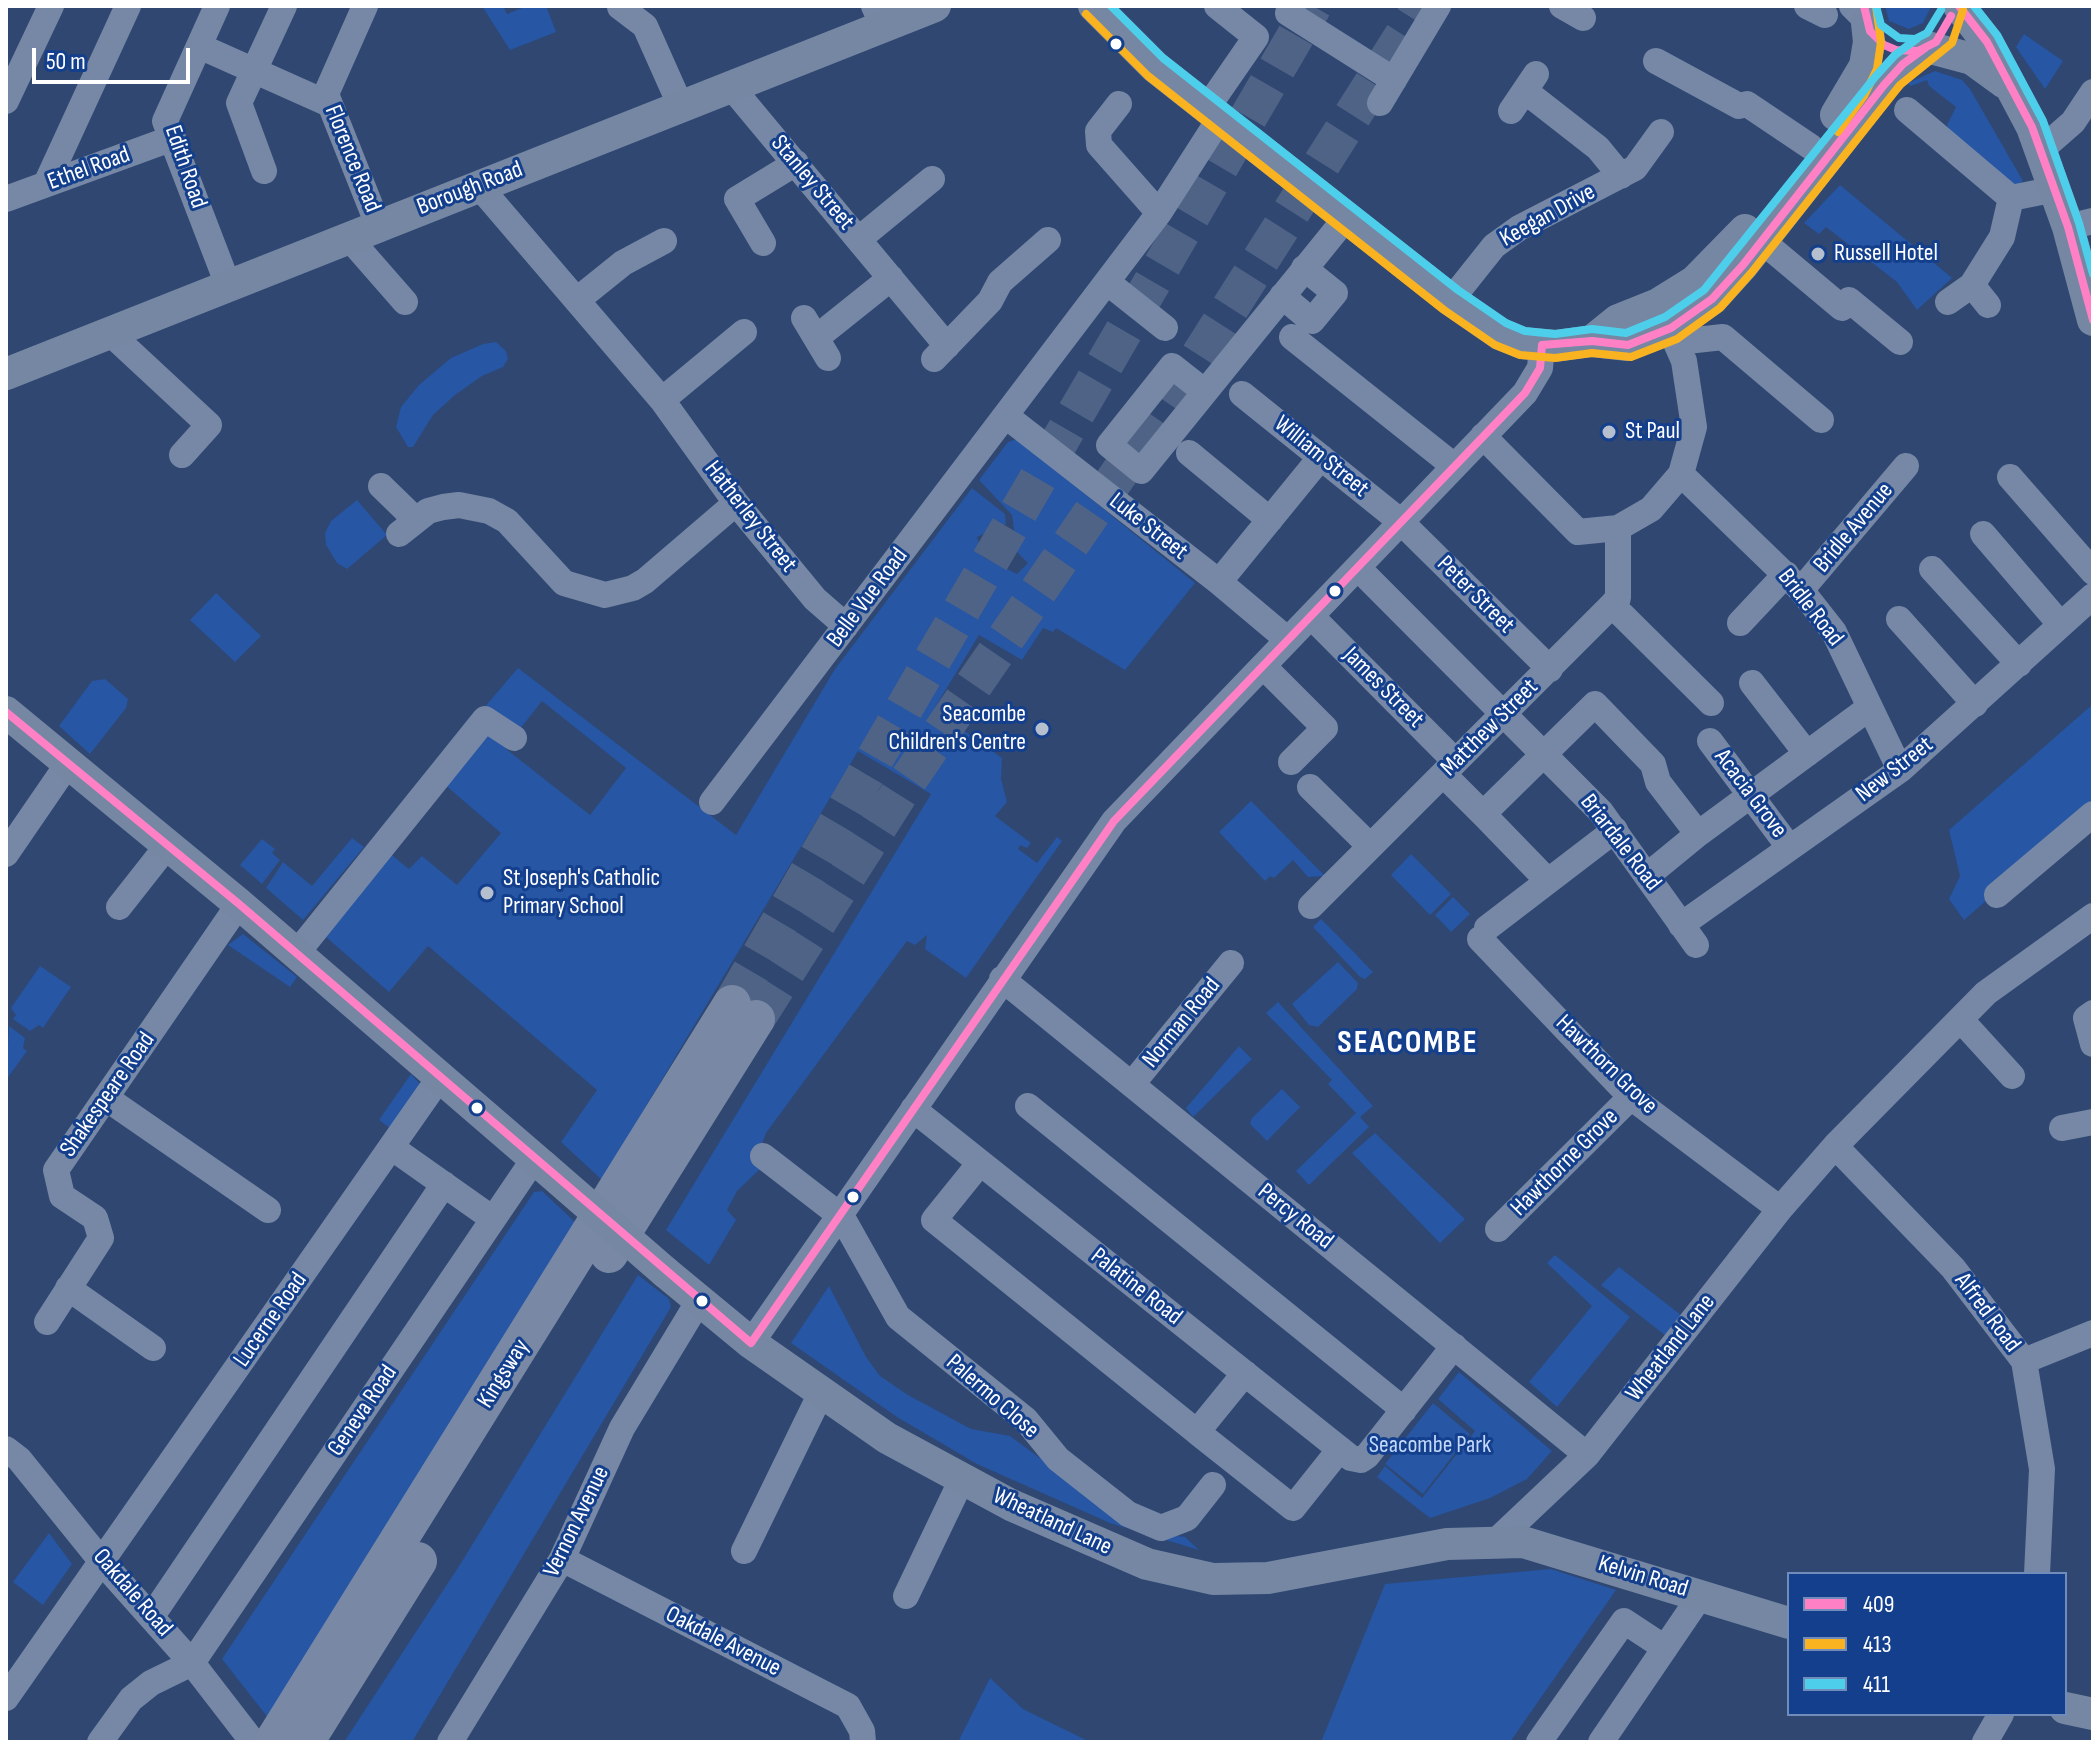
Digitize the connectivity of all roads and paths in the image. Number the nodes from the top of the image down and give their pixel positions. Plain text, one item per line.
1 (51, 6) edge
2 (128, 6) edge
3 (217, 6) edge
4 (284, 6) edge
5 (365, 6) edge
6 (935, 6) edge
7 (1094, 6) edge
8 (1217, 6) edge
9 (1293, 6) edge
10 (1438, 6) edge
11 (1952, 6) edge
12 (1959, 6) edge
13 (620, 7) edge
14 (1862, 14) edge
15 (879, 17) edge
16 (199, 46) junction
17 (1926, 48) junction
18 (1656, 61) dead end
19 (254, 70) junction
20 (1394, 80) junction
21 (733, 89) junction
22 (2014, 90) junction
23 (1524, 92) dead end
24 (2093, 92) edge
25 (6, 101) edge
26 (1380, 103) dead end
27 (329, 104) junction
28 (1119, 104) dead end
29 (682, 109) junction
30 (1907, 110) dead end
31 (1214, 113) junction
32 (1661, 132) dead end
33 (173, 138) junction
34 (1811, 147) junction
35 (2041, 150) junction
36 (796, 163) junction
37 (264, 171) dead end
38 (1621, 176) junction
39 (932, 179) dead end
40 (46, 184) junction
41 (478, 185) junction
42 (2056, 189) junction
43 (2011, 198) junction
44 (6, 199) edge
45 (1159, 213) junction
46 (1346, 218) junction
47 (2081, 224) edge
48 (364, 232) junction
49 (859, 239) junction
50 (1048, 240) dead end
51 (664, 241) dead end
52 (1762, 241) junction
53 (763, 243) dead end
54 (1304, 268) junction
55 (891, 278) junction
56 (1107, 282) junction
57 (228, 285) junction
58 (1282, 296) junction
59 (577, 300) junction
60 (1451, 300) junction
61 (405, 302) dead end
62 (1948, 302) dead end
63 (2093, 320) edge
64 (1669, 325) junction
65 (1165, 328) dead end
66 (744, 332) dead end
67 (110, 333) junction
68 (1292, 337) dead end
69 (816, 338) dead end
70 (1900, 342) dead end
71 (1542, 345) junction
72 (6, 374) edge
73 (1205, 392) dead end
74 (1242, 394) dead end
75 (662, 400) junction
76 (1006, 416) junction
77 (1821, 420) dead end
78 (1483, 436) junction
79 (1189, 453) dead end
80 (182, 455) dead end
81 (1321, 457) junction
82 (1454, 466) junction
83 (1906, 466) dead end
84 (1681, 474) junction
85 (2010, 477) dead end
86 (381, 486) dead end
87 (736, 503) junction
88 (1270, 520) junction
89 (1400, 521) junction
90 (1618, 528) junction
91 (1983, 534) dead end
92 (1932, 569) dead end
93 (1360, 570) junction
94 (2093, 572) edge
95 (1219, 582) junction
96 (1794, 582) junction
97 (2093, 596) edge
98 (1612, 605) junction
99 (1311, 616) junction
100 (1899, 619) dead end
101 (1740, 623) dead end
102 (2061, 625) junction
103 (846, 626) junction
104 (1288, 640) junction
105 (2019, 664) junction
106 (1263, 666) junction
107 (1550, 669) junction
108 (1752, 683) dead end
109 (1711, 703) dead end
110 (1975, 704) junction
111 (1869, 708) junction
112 (6, 712) edge
113 (1502, 713) junction
114 (514, 738) dead end
115 (1710, 741) dead end
116 (1807, 754) junction
117 (1544, 755) junction
118 (1291, 762) dead end
119 (67, 765) junction
120 (1449, 768) junction
121 (1900, 770) junction
122 (1310, 787) dead end
123 (1751, 795) junction
124 (712, 802) dead end
125 (1483, 814) junction
126 (2093, 814) edge
127 (1615, 830) junction
128 (1698, 834) junction
129 (167, 846) junction
130 (1370, 846) junction
131 (1789, 847) junction
132 (6, 854) edge
133 (1648, 875) junction
134 (1547, 880) junction
135 (1997, 895) dead end
136 (239, 904) junction
137 (1311, 906) dead end
138 (119, 907) dead end
139 (2093, 916) edge
140 (1689, 935) joint
141 (296, 954) junction
142 (1231, 963) dead end
143 (1002, 979) junction
144 (1960, 1019) junction
145 (2083, 1020) edge
146 (2093, 1044) edge
147 (2012, 1076) dead end
148 (440, 1077) junction
149 (1132, 1084) junction
150 (1631, 1097) junction
151 (106, 1098) junction
152 (1028, 1106) dead end
153 (913, 1109) junction
154 (2093, 1122) edge
155 (2062, 1128) dead end
156 (1835, 1146) junction
157 (391, 1147) junction
158 (763, 1156) dead end
159 (539, 1162) junction
160 (980, 1163) junction
161 (444, 1184) junction
162 (1780, 1209) junction
163 (268, 1210) dead end
164 (842, 1217) junction
165 (493, 1219) junction
166 (1498, 1229) dead end
167 (68, 1288) junction
168 (700, 1299) junction
169 (47, 1322) dead end
170 (2093, 1333) edge
171 (751, 1343) junction
172 (1454, 1346) junction
173 (153, 1348) dead end
174 (2024, 1361) junction
175 (1245, 1373) junction
176 (821, 1393) junction
177 (1404, 1410) junction
178 (1197, 1432) junction
179 (6, 1449) edge
180 (1350, 1454) junction
181 (1587, 1455) junction
182 (962, 1479) junction
183 (1213, 1485) dead end
184 (1495, 1542) junction
185 (744, 1551) dead end
186 (562, 1559) junction
187 (103, 1563) junction
188 (2037, 1572) edge
189 (1701, 1595) junction
190 (906, 1596) dead end
191 (152, 1616) junction
192 (1787, 1622) edge
193 (1665, 1648) junction
194 (192, 1663) junction
195 (6, 1698) edge
196 (2067, 1708) edge
197 (2093, 1714) edge
198 (2000, 1716) edge
199 (100, 1742) edge
200 (253, 1742) edge
201 (273, 1742) edge
202 (305, 1742) edge
203 (450, 1742) edge
204 (863, 1742) edge
205 (1539, 1742) edge
206 (1601, 1742) edge
207 (1985, 1742) edge

1 - 25 street
2 - 40 street
3 - 16 street, Edith Road
4 - 19 street
5 - 27 street, Florence Road
6 - 15 main road, Borough Road
7 - 31 main road
8 - 31 street
9 - 20 street
10 - 20 street
11 - 17 main road
12 - 22 main road
13 - 29 street
14 - 17 main road
14 - 34 main road
15 - 21 main road, Borough Road
16 - 19 street
16 - 33 street, Edith Road
17 - 22 main road
17 - 52 main road
18 - 34 street
19 - 27 street
19 - 37 street
20 - 26 street
21 - 29 main road, Borough Road
21 - 36 street, Stanley Street
22 - 35 main road
23 - 38 street, Keegan Drive
24 - 35 street
27 - 48 street, Florence Road
28 - 45 street
29 - 41 main road, Borough Road
30 - 43 street
31 - 45 street
31 - 46 main road
32 - 38 street, Keegan Drive
33 - 40 street, Ethel Road
33 - 57 street, Edith Road
34 - 64 main road
35 - 42 main road
36 - 49 street, Stanley Street
36 - 53 street
38 - 60 street, Keegan Drive
39 - 49 street
40 - 44 street, Ethel Road
41 - 48 main road, Borough Road
41 - 59 street, Hatherley Street
42 - 43 street
42 - 47 main road
43 - 62 street
45 - 56 street
46 - 54 street
46 - 60 main road
47 - 63 main road
48 - 57 main road, Borough Road
48 - 61 street, Florence Road
49 - 55 street, Stanley Street
50 - 55 street, Stanley Street
51 - 59 street
52 - 64 main road
52 - 70 street
54 - 58 street
54 - 58 street
55 - 69 street
56 - 65 street
56 - 76 street, Belle Vue Road
57 - 67 main road, Borough Road
58 - 73 street
59 - 75 street, Hatherley Street
60 - 71 main road
64 - 71 main road
64 - 77 street
64 - 84 street
66 - 75 street
67 - 72 main road, Borough Road
67 - 80 street
68 - 82 street
71 - 78 street
74 - 81 street, William Street
75 - 87 street, Hatherley Street
76 - 95 street, Luke Street
76 - 103 street, Belle Vue Road
78 - 82 street
78 - 90 street
79 - 88 street
81 - 88 street
81 - 89 street, William Street
82 - 89 street
83 - 96 street, Bridle Avenue
84 - 90 street
84 - 96 street, Bridle Road
85 - 94 street
86 - 87 street
87 - 103 street, Hatherley Street
88 - 95 street
89 - 93 street
89 - 107 street, Peter Street
90 - 98 street
91 - 102 street
92 - 105 street
93 - 99 street
93 - 113 street, Briardale Road
95 - 104 street, Luke Street
96 - 101 street, Bridle Avenue
96 - 111 street, Bridle Road
97 - 102 street, New Street
98 - 107 street, Matthew Street
98 - 109 street
99 - 104 street
99 - 120 street, James Street
100 - 110 street
102 - 105 street, New Street
103 - 124 street, Belle Vue Road
104 - 106 street
105 - 110 street, New Street
106 - 118 street
106 - 143 street
107 - 113 street, Matthew Street
108 - 116 street
110 - 121 street, New Street
111 - 116 street
111 - 121 street, Bridle Road
112 - 119 main road, Wheatland Lane
113 - 117 street, Briardale Road
113 - 120 street, Matthew Street
114 - 141 street
115 - 123 street, Acacia Grove
116 - 123 street
117 - 125 street
117 - 127 street, Briardale Road
117 - 128 street
119 - 129 main road, Wheatland Lane
119 - 132 street
120 - 125 street, James Street
120 - 130 street, Matthew Street
121 - 131 street, New Street
122 - 130 street
123 - 128 street
123 - 131 street, Acacia Grove
125 - 134 street, James Street
126 - 135 street
127 - 133 street, Briardale Road
127 - 134 street
128 - 133 street
129 - 136 main road, Wheatland Lane
129 - 138 street
130 - 137 street, Matthew Street
131 - 140 street, New Street
133 - 140 street, Briardale Road
134 - 150 street, Hawthorn Grove
136 - 141 main road, Wheatland Lane
136 - 151 street, Shakespeare Road
139 - 144 street, Wheatland Lane
141 - 148 main road, Wheatland Lane
142 - 149 street, Norman Road
143 - 149 street, Percy Road
143 - 153 street
144 - 147 street
144 - 156 street, Wheatland Lane
145 - 146 street
148 - 157 street, Lucerne Road
148 - 159 main road, Wheatland Lane
149 - 172 street, Percy Road
150 - 162 street, Hawthorn Grove
150 - 166 street, Hawthorne Grove
151 - 163 street
151 - 167 street, Shakespeare Road
152 - 177 street
153 - 160 street, Palatine Road
153 - 164 street
154 - 155 street
156 - 162 street, Wheatland Lane
156 - 174 street, Alfred Road
157 - 161 street
157 - 187 street, Lucerne Road
158 - 164 street
159 - 165 street, Geneva Road
159 - 168 main road, Wheatland Lane, bridge
160 - 175 street, Palatine Road
160 - 178 street
161 - 165 street
161 - 191 street
162 - 181 street, Wheatland Lane
164 - 171 street
164 - 183 street, Palermo Close
165 - 194 street, Geneva Road
167 - 169 street, Shakespeare Road
167 - 173 street
168 - 171 main road, Wheatland Lane
168 - 186 street, Vernon Avenue
170 - 174 street
171 - 176 main road, Wheatland Lane
172 - 177 street
172 - 181 street, Percy Road
174 - 188 street, Alfred Road
175 - 178 street
175 - 180 street, Palatine Road
176 - 182 main road, Wheatland Lane
176 - 185 street
177 - 180 street
178 - 180 street
179 - 187 street, Oakdale Road
181 - 184 street, Wheatland Lane
182 - 184 main road, Wheatland Lane
182 - 190 street
184 - 189 main road, Kelvin Road
186 - 203 street, Vernon Avenue
186 - 204 street, Oakdale Avenue
187 - 191 street, Oakdale Road
187 - 195 street, Lucerne Road
189 - 192 main road, Kelvin Road
189 - 193 street
191 - 194 street, Oakdale Road
193 - 205 street
193 - 206 street
194 - 199 street
194 - 200 street, Oakdale Road
196 - 197 main road
198 - 207 street
201 - 202 highway, Kingsway

